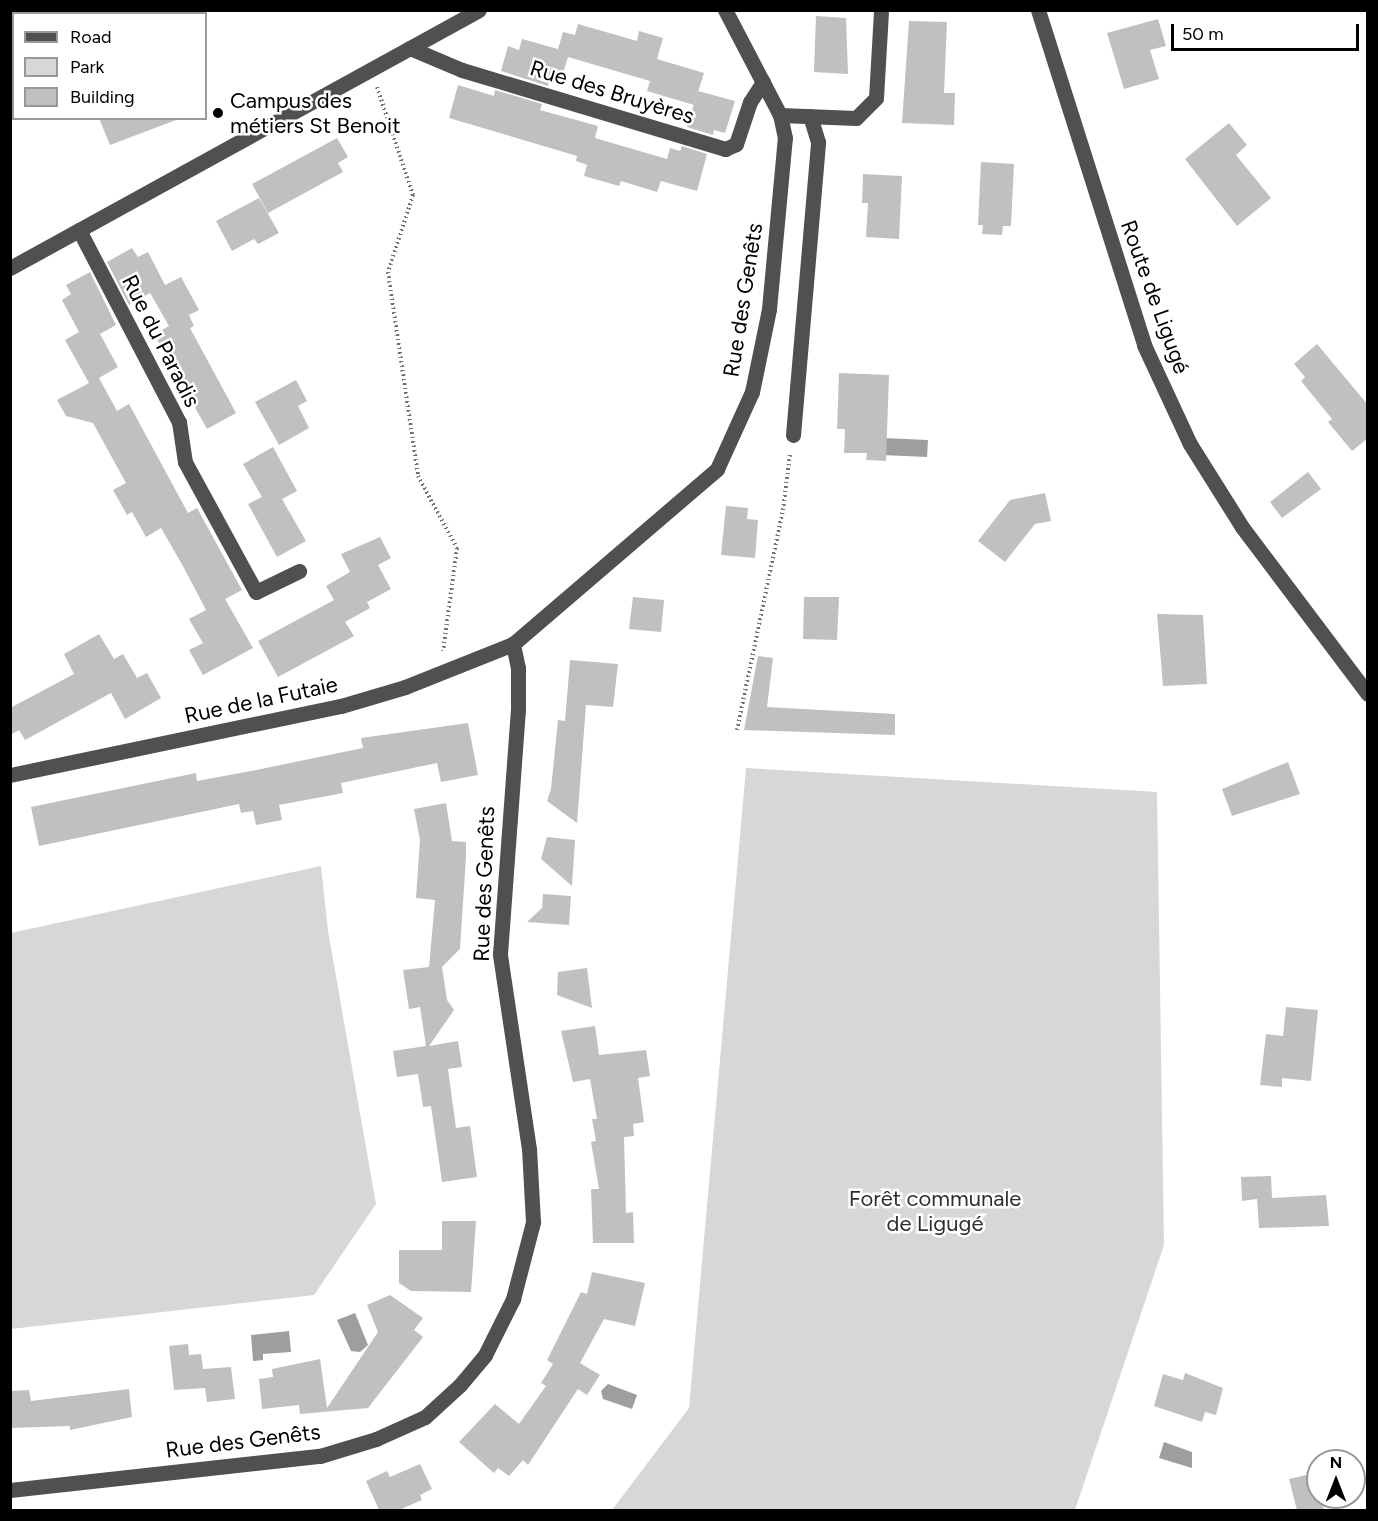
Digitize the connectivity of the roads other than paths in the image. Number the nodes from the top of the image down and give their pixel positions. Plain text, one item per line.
1 (479, 10) edge
2 (725, 10) edge
3 (881, 10) edge
4 (1029, 10) edge
5 (1038, 10) edge
6 (1046, 42) junction
7 (410, 48) junction
8 (763, 82) junction
9 (780, 115) junction
10 (810, 116) junction
11 (79, 230) junction
12 (10, 268) edge
13 (793, 435) road end
14 (299, 571) dead end
15 (513, 644) junction
16 (1368, 694) edge
17 (10, 775) edge
18 (10, 1490) edge

1 - 7 street
2 - 8 street, Rue des Genêts
3 - 10 street
4 - 6 street, Route de Ligugé
5 - 6 street, Route de Ligugé
6 - 16 street, Route de Ligugé
7 - 8 street, Rue des Bruyères
7 - 11 street
8 - 9 street, Rue des Genêts
9 - 10 street
9 - 15 street, Rue des Genêts
10 - 13 street
11 - 12 street
11 - 14 street, Rue du Paradis
15 - 17 street, Rue de la Futaie
15 - 18 street, Rue des Genêts

